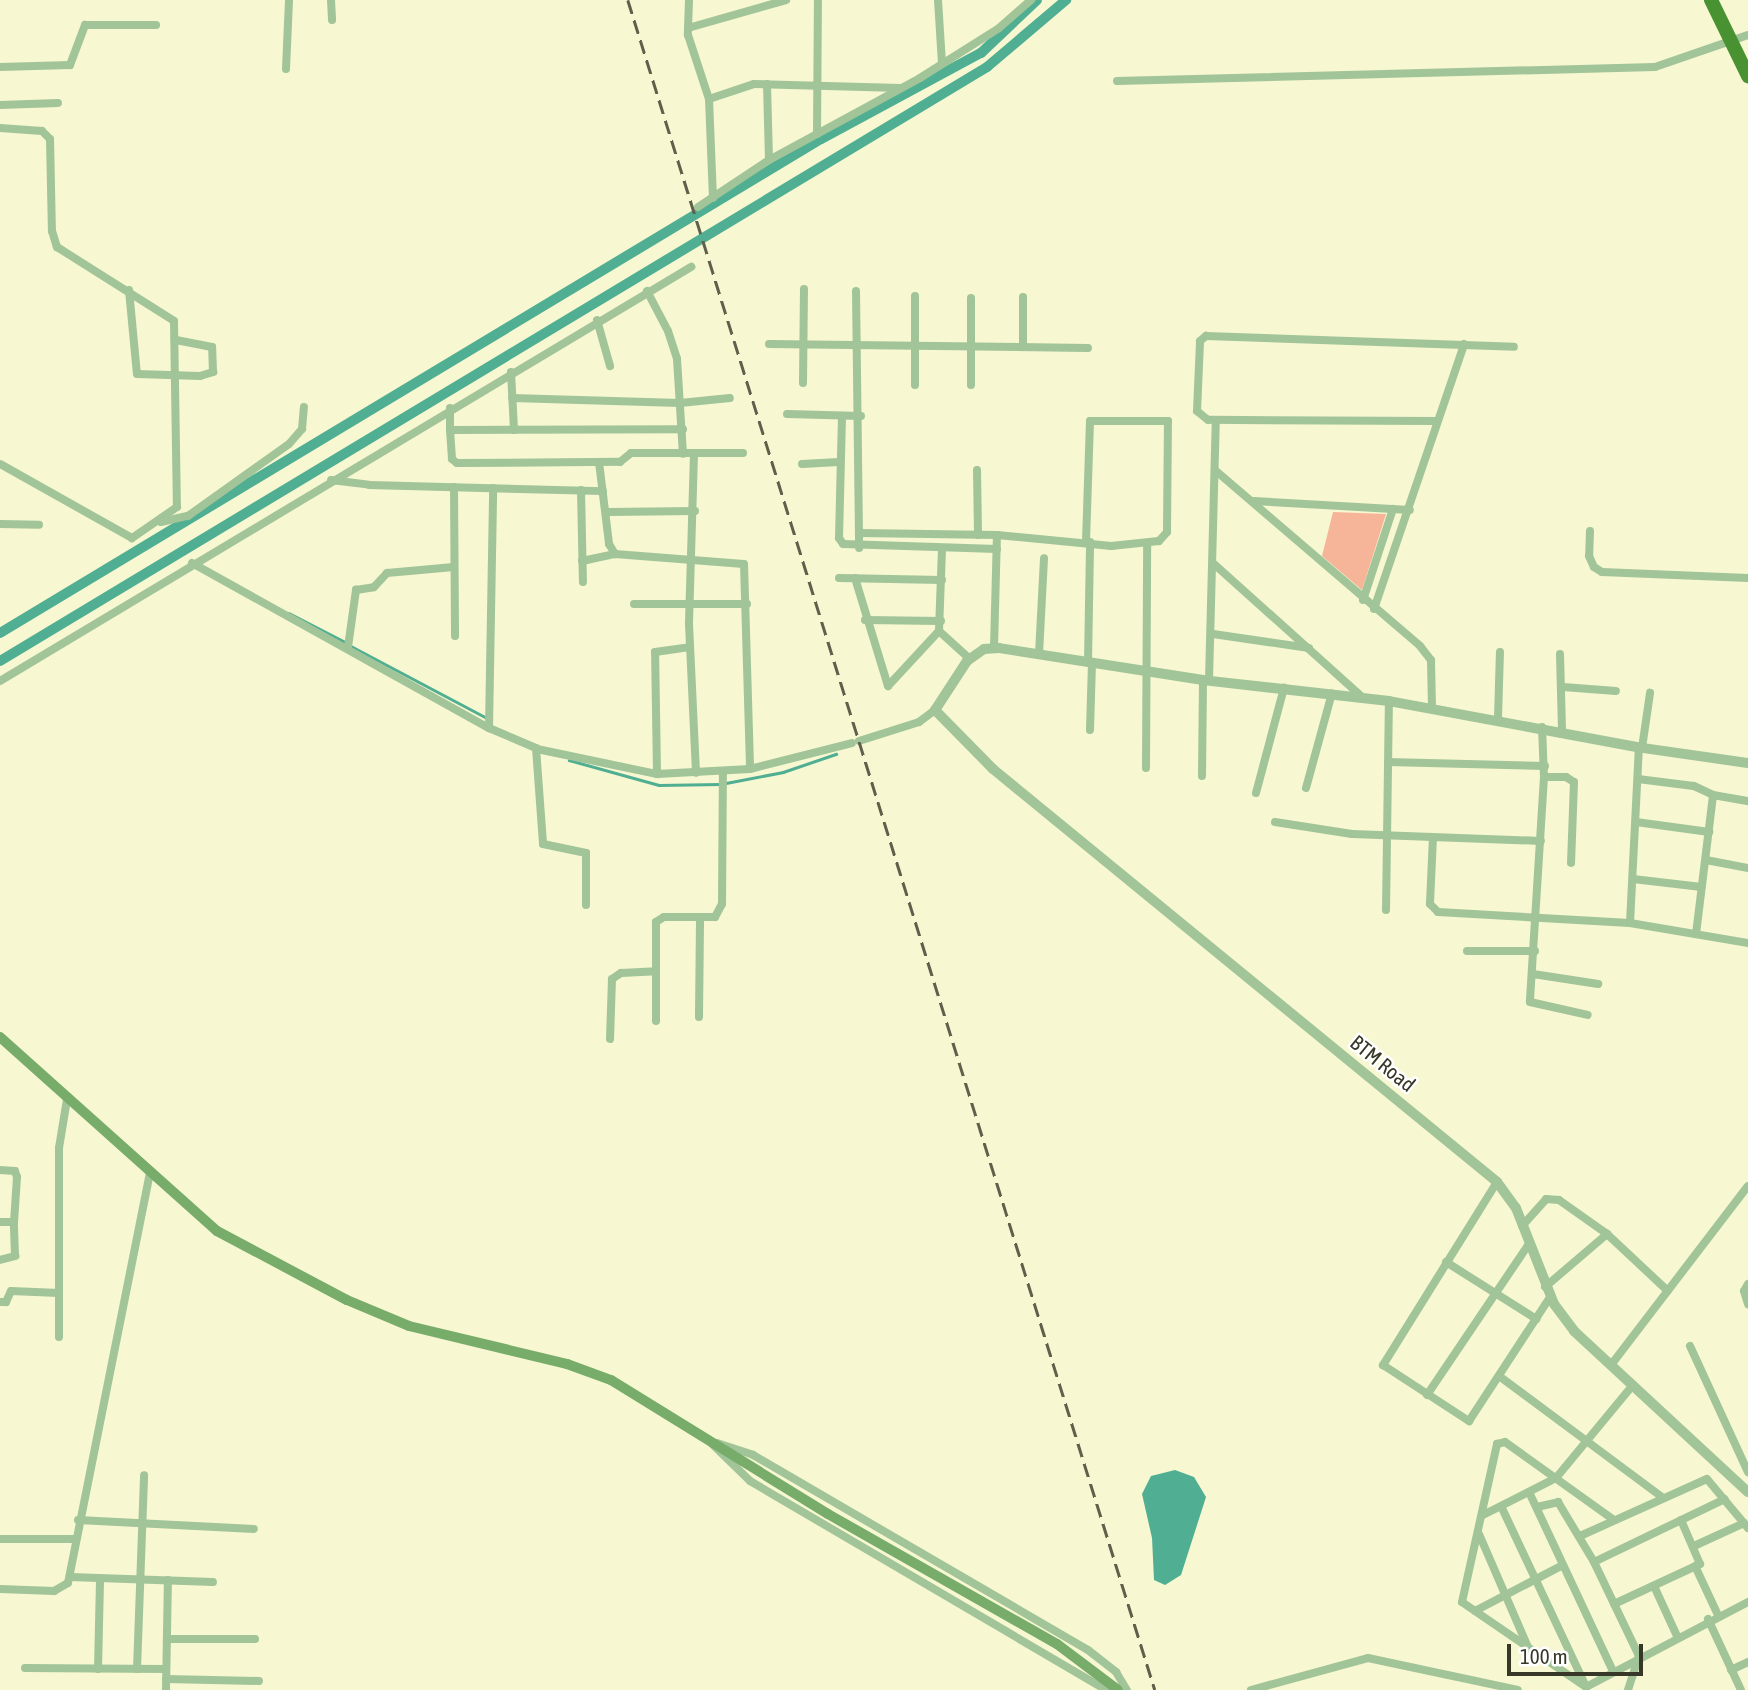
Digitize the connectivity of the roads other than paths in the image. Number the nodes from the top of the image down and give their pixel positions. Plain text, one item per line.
1 (289, 0) edge
2 (331, 0) edge
3 (689, 0) edge
4 (786, 0) edge
5 (818, 0) edge
6 (938, 0) edge
7 (1031, 0) edge
8 (1711, 0) edge
9 (1721, 0) edge
10 (1024, 4) edge
11 (332, 20) dead end
12 (156, 25) dead end
13 (688, 28) junction
14 (1739, 39) edge
15 (1748, 57) edge
16 (942, 64) junction
17 (0, 67) edge
18 (286, 69) dead end
19 (1748, 76) edge
20 (1117, 81) dead end
21 (767, 84) junction
22 (818, 84) junction
23 (902, 88) junction
24 (709, 99) junction
25 (58, 103) dead end
26 (0, 105) edge
27 (0, 128) edge
28 (817, 134) junction
29 (769, 160) junction
30 (713, 198) junction
31 (698, 207) dead end
32 (691, 267) dead end
33 (804, 289) dead end
34 (129, 290) junction
35 (647, 291) junction
36 (856, 291) dead end
37 (915, 296) dead end
38 (1023, 297) dead end
39 (971, 298) dead end
40 (597, 320) junction
41 (176, 340) junction
42 (769, 344) dead end
43 (803, 344) junction
44 (1464, 344) junction
45 (857, 345) junction
46 (915, 346) junction
47 (971, 346) junction
48 (1023, 347) junction
49 (1514, 347) dead end
50 (1088, 348) dead end
51 (610, 366) dead end
52 (511, 372) junction
53 (173, 376) junction
54 (803, 383) dead end
55 (915, 385) dead end
56 (971, 386) dead end
57 (512, 398) junction
58 (730, 398) dead end
59 (680, 403) junction
60 (304, 407) dead end
61 (450, 408) junction
62 (787, 414) dead end
63 (842, 416) junction
64 (861, 416) junction
65 (1216, 421) junction
66 (1437, 421) junction
67 (683, 429) junction
68 (450, 430) junction
69 (514, 430) junction
70 (683, 453) junction
71 (743, 453) dead end
72 (694, 454) junction
73 (599, 462) junction
74 (839, 462) junction
75 (0, 464) edge
76 (802, 464) dead end
77 (977, 470) dead end
78 (1216, 471) junction
79 (331, 480) junction
80 (454, 487) junction
81 (493, 488) junction
82 (581, 490) junction
83 (603, 491) junction
84 (1254, 500) junction
85 (1393, 509) junction
86 (1410, 510) junction
87 (695, 511) junction
88 (608, 512) junction
89 (161, 522) junction
90 (0, 524) edge
91 (39, 526) dead end
92 (1590, 531) dead end
93 (859, 533) junction
94 (978, 535) junction
95 (997, 535) junction
96 (1088, 542) junction
97 (1147, 544) junction
98 (859, 548) junction
99 (942, 549) junction
100 (997, 549) junction
101 (615, 554) junction
102 (1044, 558) dead end
103 (689, 560) junction
104 (582, 561) junction
105 (192, 563) junction
106 (1214, 564) junction
107 (454, 568) junction
108 (839, 578) dead end
109 (855, 578) junction
110 (1748, 578) edge
111 (942, 580) junction
112 (583, 582) dead end
113 (1363, 600) junction
114 (634, 604) dead end
115 (747, 604) junction
116 (689, 605) junction
117 (1374, 609) junction
118 (865, 620) junction
119 (941, 621) junction
120 (939, 631) junction
121 (1213, 634) junction
122 (455, 635) dead end
123 (348, 647) junction
124 (690, 647) junction
125 (994, 648) junction
126 (1309, 648) junction
127 (1500, 652) dead end
128 (1039, 654) junction
129 (1560, 654) dead end
130 (970, 659) junction
131 (1090, 662) junction
132 (1148, 671) junction
133 (1206, 680) junction
134 (0, 681) edge
135 (1563, 687) junction
136 (1284, 688) junction
137 (1616, 691) dead end
138 (1332, 693) junction
139 (1650, 693) dead end
140 (1362, 697) junction
141 (1389, 701) junction
142 (1432, 709) junction
143 (935, 710) junction
144 (1498, 718) junction
145 (1542, 727) junction
146 (489, 728) junction
147 (1090, 730) dead end
148 (1562, 731) junction
149 (1640, 748) junction
150 (537, 749) junction
151 (1388, 762) junction
152 (1748, 763) edge
153 (1545, 765) junction
154 (1146, 768) dead end
155 (750, 769) junction
156 (696, 773) junction
157 (657, 774) junction
158 (1202, 776) dead end
159 (1544, 777) junction
160 (723, 779) junction
161 (1638, 779) junction
162 (1306, 788) dead end
163 (1256, 793) dead end
164 (1713, 795) junction
165 (1748, 800) edge
166 (1275, 822) dead end
167 (1636, 822) junction
168 (1709, 832) junction
169 (1387, 835) junction
170 (1433, 837) junction
171 (1541, 841) junction
172 (1706, 860) junction
173 (1571, 863) dead end
174 (1748, 868) edge
175 (1633, 879) junction
176 (1702, 887) junction
177 (586, 905) dead end
178 (1386, 910) dead end
179 (1537, 918) junction
180 (700, 919) junction
181 (1630, 923) junction
182 (1696, 934) junction
183 (1748, 943) edge
184 (1467, 951) dead end
185 (1535, 951) junction
186 (656, 971) junction
187 (1533, 974) junction
188 (1598, 984) dead end
189 (1588, 1015) dead end
190 (699, 1017) dead end
191 (656, 1021) dead end
192 (0, 1037) edge
193 (610, 1039) dead end
194 (67, 1099) junction
195 (0, 1170) edge
196 (150, 1172) junction
197 (1497, 1182) junction
198 (1748, 1186) edge
199 (0, 1222) edge
200 (14, 1222) junction
201 (1522, 1226) junction
202 (1607, 1234) junction
203 (1528, 1245) junction
204 (0, 1260) edge
205 (1446, 1262) junction
206 (1748, 1284) edge
207 (1545, 1287) junction
208 (1668, 1292) junction
209 (59, 1293) junction
210 (1496, 1293) junction
211 (1550, 1297) junction
212 (0, 1302) edge
213 (1748, 1304) edge
214 (1536, 1319) junction
215 (59, 1337) dead end
216 (1690, 1346) dead end
217 (1611, 1365) junction
218 (1499, 1376) junction
219 (1633, 1385) junction
220 (1427, 1395) junction
221 (1587, 1441) junction
222 (710, 1442) junction
223 (1748, 1472) edge
224 (144, 1475) dead end
225 (1556, 1478) junction
226 (1744, 1480) edge
227 (1529, 1492) junction
228 (1748, 1492) edge
229 (1663, 1498) junction
230 (1725, 1499) junction
231 (1501, 1506) junction
232 (1537, 1507) junction
233 (1483, 1515) junction
234 (78, 1520) junction
235 (1615, 1520) junction
236 (1681, 1520) junction
237 (140, 1523) junction
238 (1746, 1525) edge
239 (254, 1529) dead end
240 (1479, 1534) junction
241 (1580, 1536) junction
242 (0, 1539) edge
243 (75, 1539) junction
244 (1694, 1546) junction
245 (1594, 1562) junction
246 (1563, 1565) junction
247 (1695, 1566) junction
248 (70, 1577) junction
249 (100, 1579) junction
250 (138, 1580) junction
251 (168, 1580) junction
252 (1535, 1580) junction
253 (213, 1582) dead end
254 (1654, 1586) junction
255 (0, 1589) edge
256 (1505, 1595) junction
257 (1748, 1602) edge
258 (1614, 1604) junction
259 (1475, 1611) junction
260 (1718, 1615) junction
261 (1708, 1619) junction
262 (1677, 1636) junction
263 (167, 1639) junction
264 (255, 1639) dead end
265 (1528, 1647) junction
266 (1639, 1656) junction
267 (1748, 1662) edge
268 (25, 1668) dead end
269 (98, 1669) junction
270 (137, 1669) junction
271 (1731, 1670) junction
272 (1613, 1671) junction
273 (166, 1674) junction
274 (260, 1681) dead end
275 (1586, 1689) edge
276 (166, 1690) edge
277 (1106, 1690) edge
278 (1118, 1690) edge
279 (1127, 1690) edge
280 (1251, 1690) edge
281 (1518, 1690) edge
282 (1628, 1690) edge
283 (1741, 1690) edge

1 - 18 street
2 - 11 street
3 - 13 street
4 - 13 street
5 - 22 street
6 - 16 street
7 - 10 street
8 - 14 highway
9 - 14 highway
10 - 16 street
12 - 17 street
13 - 24 street
14 - 15 highway
14 - 19 highway
14 - 20 street
16 - 23 street
21 - 22 street
21 - 24 street
21 - 29 street
22 - 23 street
22 - 28 street
23 - 28 street
24 - 30 street
25 - 26 street
27 - 34 street
28 - 29 street
29 - 30 street
30 - 31 street
32 - 35 street
33 - 43 street
34 - 41 street
34 - 53 street
35 - 40 street
35 - 59 street
36 - 45 street
37 - 46 street
38 - 48 street
39 - 47 street
40 - 51 street
40 - 52 street
41 - 53 street
41 - 53 street
42 - 43 street
43 - 45 street
43 - 54 street
44 - 49 street
44 - 65 street
44 - 66 street
45 - 46 street
45 - 64 street
46 - 47 street
46 - 55 street
47 - 48 street
47 - 56 street
48 - 50 street
52 - 57 street
52 - 61 street
53 - 89 street
57 - 59 street
57 - 69 street
58 - 59 street
59 - 67 street
60 - 89 street
61 - 68 street
61 - 79 street
62 - 63 street
63 - 64 street
63 - 74 street
64 - 93 street
65 - 66 street
65 - 78 street
66 - 86 street
67 - 69 street
67 - 70 street
68 - 69 street
68 - 73 street
70 - 72 street
70 - 73 street
71 - 72 street
72 - 87 street
73 - 83 street
74 - 76 street
74 - 98 street
75 - 89 street
77 - 94 street
78 - 84 street
78 - 106 street
79 - 80 street
79 - 105 street
80 - 81 street
80 - 107 street
81 - 82 street
81 - 146 street
82 - 83 street
82 - 104 street
83 - 88 street
84 - 85 street
84 - 113 street
85 - 86 street
85 - 113 street
86 - 117 street
87 - 88 street
87 - 103 street
88 - 101 street
90 - 91 street
92 - 110 street
93 - 94 street
93 - 98 street
94 - 95 street
95 - 96 street
95 - 100 street
96 - 97 street
96 - 97 street
96 - 131 street
97 - 132 street
98 - 99 street
99 - 100 street
99 - 111 street
100 - 125 street
101 - 103 street
101 - 104 street
102 - 128 street
103 - 115 street
103 - 116 street
104 - 112 street
105 - 123 street
105 - 134 street
106 - 121 street
106 - 126 street
107 - 122 street
107 - 123 street
108 - 109 street
109 - 111 street
109 - 118 street
111 - 119 street
113 - 117 street
114 - 116 street
115 - 116 street
115 - 155 street
116 - 124 street
117 - 142 street
118 - 119 street
118 - 120 street
119 - 120 street
120 - 130 street
121 - 126 street
121 - 133 street
123 - 146 street
124 - 156 street
124 - 157 street
125 - 128 street
125 - 130 street
126 - 140 street
127 - 144 street
128 - 131 street
129 - 135 street
130 - 143 street
131 - 132 street
131 - 147 street
132 - 133 street
132 - 154 street
133 - 136 street
133 - 158 street
135 - 137 street
135 - 148 street
136 - 138 street
136 - 163 street
138 - 140 street
138 - 162 street
139 - 149 street
140 - 141 street
141 - 142 street
141 - 151 street
142 - 144 street
143 - 155 street
143 - 197 street, BTM Road
144 - 145 street
145 - 148 street
145 - 153 street
146 - 150 street
148 - 149 street
149 - 152 street
149 - 161 street
150 - 157 street
150 - 177 street
151 - 153 street
151 - 169 street
153 - 159 street
155 - 160 street
156 - 157 street
156 - 160 street
159 - 171 street
159 - 173 street
160 - 180 street
161 - 164 street
161 - 167 street
164 - 165 street
164 - 168 street
166 - 169 street
167 - 168 street
167 - 175 street
168 - 172 street
169 - 170 street
169 - 178 street
170 - 171 street
170 - 179 street
171 - 179 street
172 - 174 street
172 - 176 street
175 - 176 street
175 - 181 street
176 - 182 street
179 - 181 street
179 - 185 street
180 - 186 street
180 - 190 street
181 - 182 street
182 - 183 street
184 - 185 street
185 - 187 street
186 - 191 street
186 - 193 street
187 - 188 street
187 - 189 street
192 - 194 main road
194 - 196 main road
194 - 209 street
195 - 200 street
196 - 222 main road
196 - 234 street
197 - 201 street, BTM Road
197 - 205 street
198 - 208 street
199 - 200 street
200 - 204 street
201 - 202 street
201 - 203 street, BTM Road
202 - 207 street
202 - 208 street
203 - 207 street, BTM Road
203 - 210 street
205 - 210 street
205 - 220 street
206 - 213 street
207 - 211 street, BTM Road
208 - 217 street
209 - 212 street
209 - 215 street
210 - 214 street
210 - 220 street
211 - 214 street
211 - 217 street, BTM Road
214 - 218 street
216 - 223 street
217 - 219 street, BTM Road
218 - 220 street
218 - 221 street
219 - 221 street
219 - 226 street, BTM Road
221 - 225 street
221 - 229 street
222 - 277 street
222 - 278 main road
222 - 279 street
224 - 237 street
225 - 227 street
225 - 233 street
225 - 235 street
226 - 228 street, BTM Road
227 - 231 street
227 - 232 street
229 - 230 street
229 - 235 street
230 - 236 street
230 - 238 street
231 - 233 street
231 - 252 street
232 - 241 street
232 - 246 street
233 - 240 street
234 - 237 street
234 - 243 street
235 - 241 street
236 - 244 street
236 - 245 street
237 - 239 street
237 - 250 street
238 - 244 street
240 - 256 street
240 - 259 street
241 - 245 street
242 - 243 street
243 - 248 street
244 - 247 street
245 - 258 street
246 - 252 street
246 - 272 street
247 - 254 street
247 - 260 street
248 - 249 street
248 - 255 street
249 - 250 street
249 - 269 street
250 - 251 street
250 - 270 street
251 - 253 street
251 - 263 street
252 - 256 street
252 - 275 street
254 - 258 street
254 - 262 street
256 - 259 street
256 - 265 street
257 - 260 street
258 - 266 street
259 - 265 street
260 - 261 street
261 - 262 street
261 - 271 street
262 - 266 street
263 - 264 street
263 - 273 street
265 - 275 street
266 - 272 street
266 - 282 street
267 - 271 street
268 - 269 street
269 - 270 street
270 - 273 street
271 - 283 street
272 - 275 street
273 - 274 street
273 - 276 street
280 - 281 street

